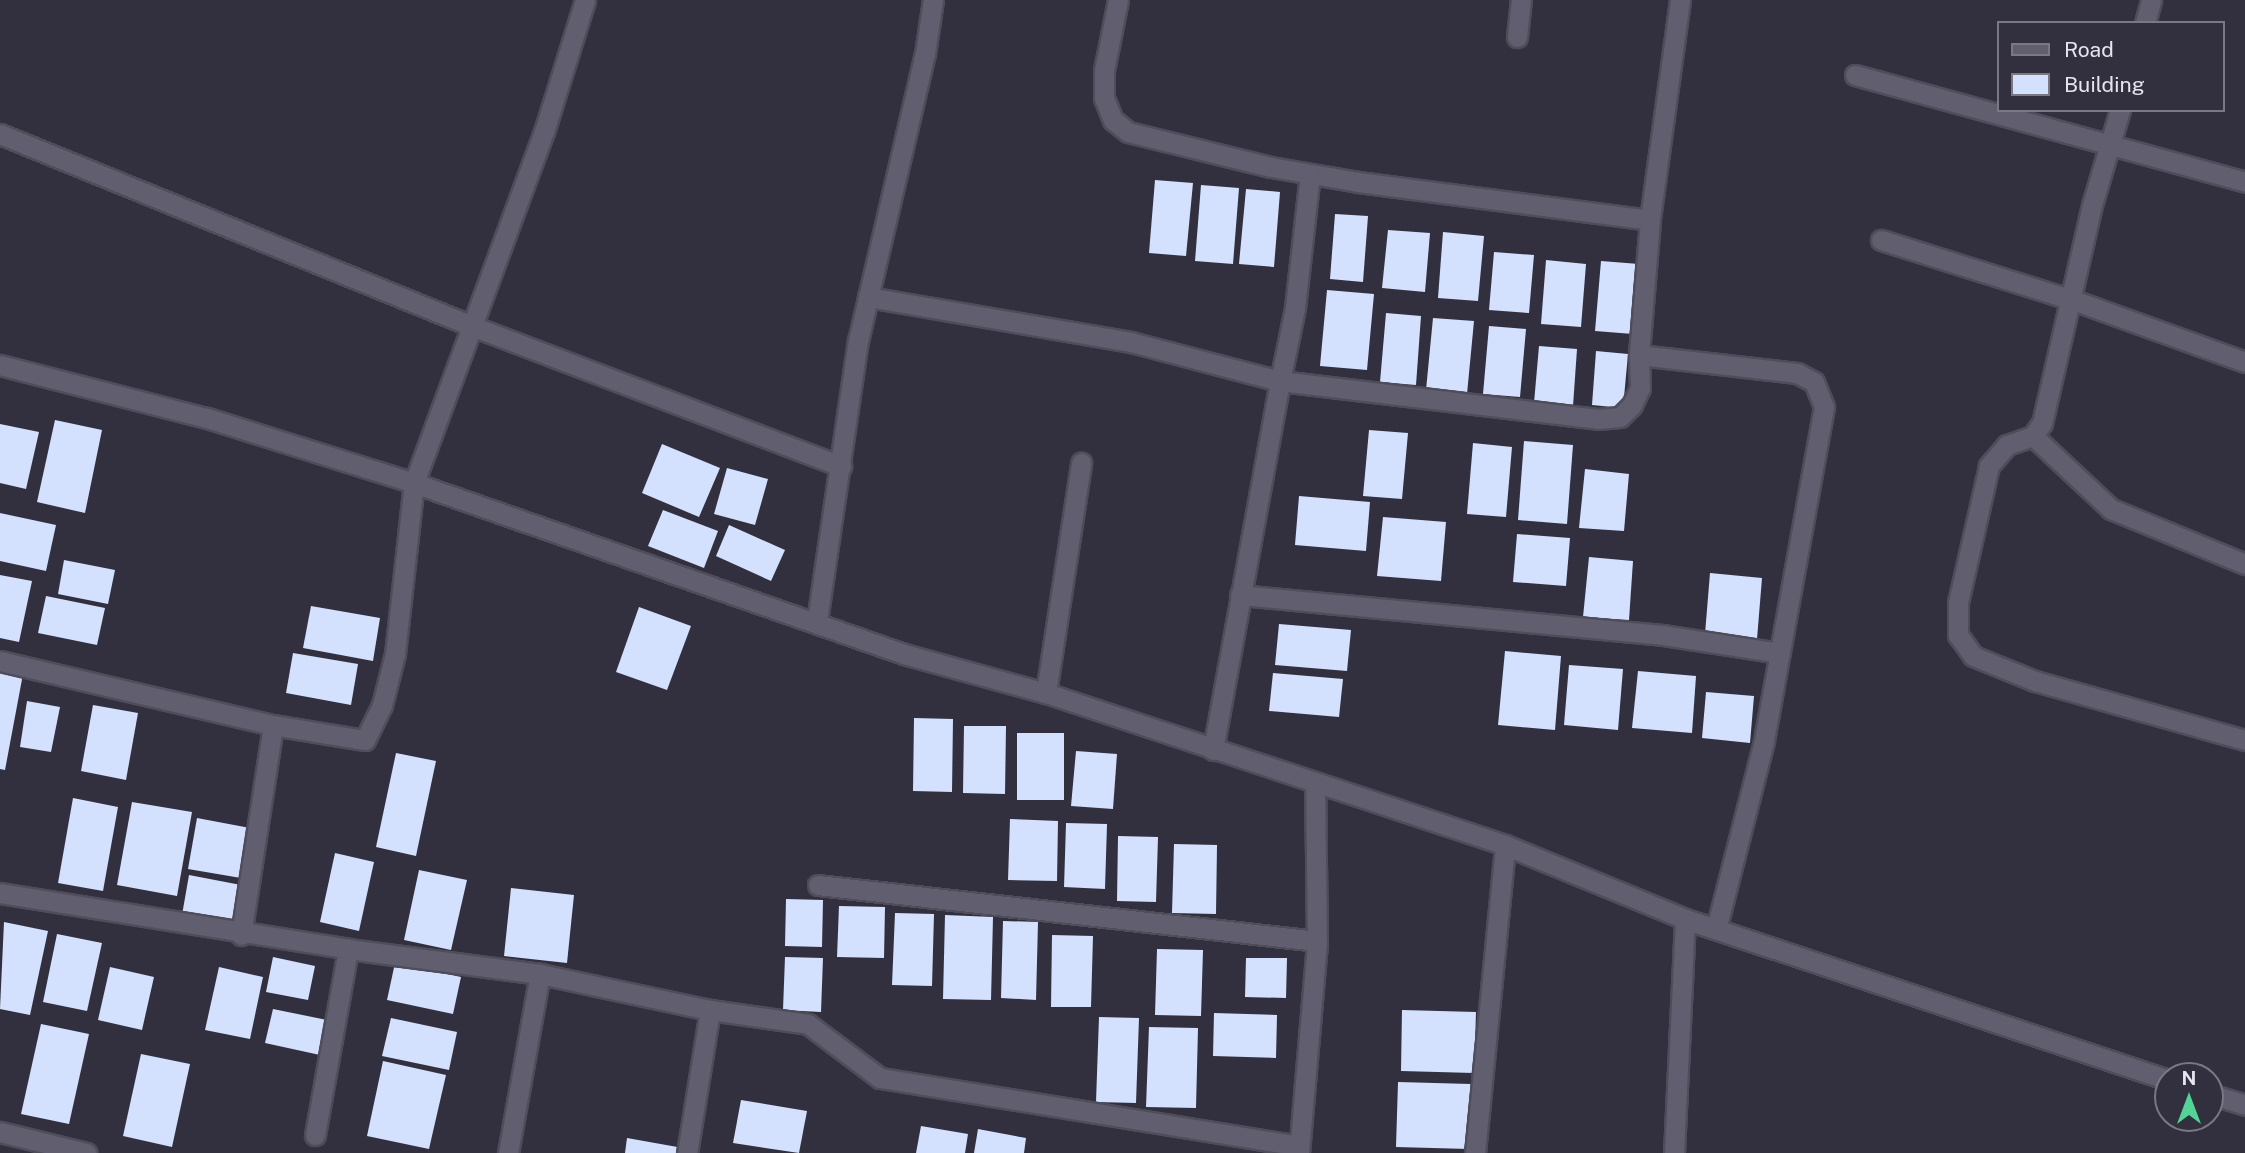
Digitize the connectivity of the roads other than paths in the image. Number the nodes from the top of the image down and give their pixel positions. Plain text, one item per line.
1 (585, 0) edge
2 (933, 0) edge
3 (1118, 0) edge
4 (1521, 0) edge
5 (1680, 0) edge
6 (2151, 0) edge
7 (2146, 21) edge
8 (1517, 37) dead end
9 (1855, 75) dead end
10 (2119, 112) edge
11 (0, 134) edge
12 (2109, 146) junction
13 (1310, 174) junction
14 (2245, 182) edge
15 (1650, 220) junction
16 (1881, 240) dead end
17 (868, 297) junction
18 (2073, 300) junction
19 (472, 326) junction
20 (1639, 355) junction
21 (2245, 362) edge
22 (0, 365) edge
23 (1280, 381) junction
24 (2033, 436) junction
25 (1081, 463) dead end
26 (841, 466) junction
27 (414, 483) junction
28 (2245, 564) edge
29 (1240, 595) junction
30 (817, 621) junction
31 (1780, 653) junction
32 (0, 661) edge
33 (1046, 693) junction
34 (273, 725) junction
35 (2245, 740) edge
36 (1213, 750) junction
37 (1315, 782) junction
38 (1505, 845) junction
39 (818, 885) dead end
40 (0, 893) edge
41 (1685, 919) junction
42 (1717, 926) junction
43 (240, 935) junction
44 (1317, 941) junction
45 (348, 949) junction
46 (540, 974) junction
47 (710, 1010) junction
48 (2154, 1075) edge
49 (2224, 1098) edge
50 (2245, 1105) edge
51 (0, 1132) edge
52 (315, 1135) dead end
53 (1299, 1150) edge
54 (86, 1153) edge
55 (508, 1153) edge
56 (687, 1153) edge
57 (1475, 1153) edge
58 (1674, 1153) edge

1 - 19 street
2 - 17 street
3 - 13 street
4 - 8 street
5 - 15 street
6 - 7 street
9 - 12 street
10 - 12 street
11 - 19 street
12 - 14 street
12 - 18 street
13 - 15 street
13 - 23 street
15 - 20 street
16 - 18 street
17 - 23 street
17 - 26 street
18 - 21 street
18 - 24 street
19 - 26 street
19 - 27 street
20 - 23 street
20 - 31 street
22 - 27 street
23 - 29 street
24 - 28 street
24 - 35 street
25 - 33 street
26 - 30 street
27 - 30 street
27 - 34 street
29 - 31 street
29 - 36 street
30 - 33 street
31 - 42 street
32 - 34 street
33 - 36 street
34 - 43 street
36 - 37 street
37 - 38 street
37 - 44 street
38 - 41 street
38 - 57 street
39 - 44 street
40 - 43 street
41 - 42 street
41 - 58 street
42 - 48 street
43 - 45 street
44 - 53 street
45 - 46 street
45 - 52 street
46 - 47 street
46 - 55 street
47 - 53 street
47 - 56 street
49 - 50 street
51 - 54 street

